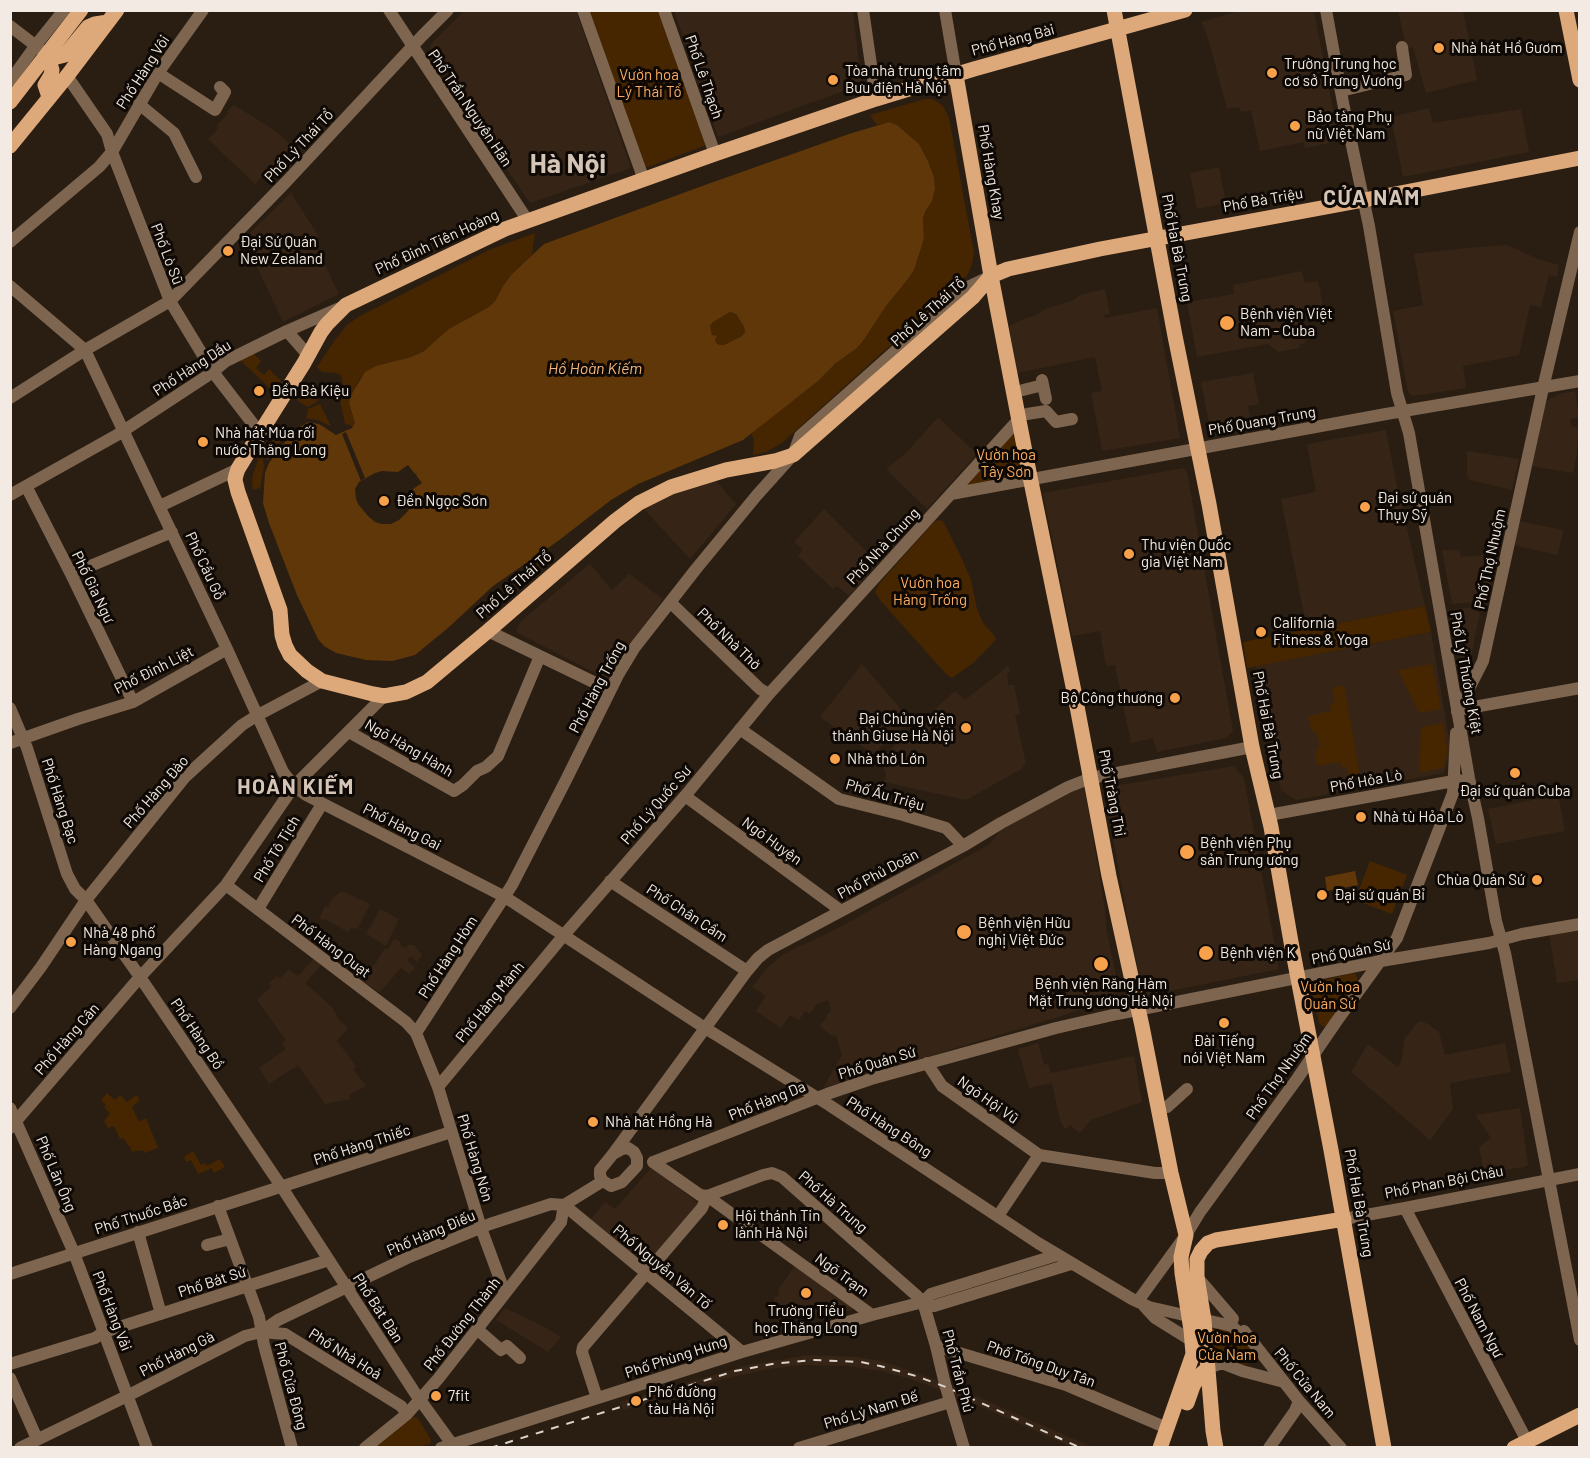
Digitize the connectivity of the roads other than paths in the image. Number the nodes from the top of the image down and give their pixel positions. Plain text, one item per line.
1 (64, 10) edge
2 (81, 10) edge
3 (203, 10) edge
4 (389, 10) edge
5 (448, 10) edge
6 (583, 10) edge
7 (664, 10) edge
8 (863, 10) edge
9 (945, 10) edge
10 (1114, 10) edge
11 (1185, 10) edge
12 (1326, 10) edge
13 (1566, 10) edge
14 (113, 16) edge
15 (10, 26) edge
16 (1117, 30) junction
17 (412, 47) junction
18 (1402, 47) dead end
19 (42, 50) junction
20 (158, 73) junction
21 (956, 75) junction
22 (67, 76) junction
23 (1580, 80) edge
24 (10, 81) edge
25 (220, 87) dead end
26 (1341, 91) junction
27 (49, 97) junction
28 (876, 99) junction
29 (10, 102) edge
30 (139, 104) junction
31 (10, 146) edge
32 (112, 152) junction
33 (715, 154) junction
34 (1580, 158) edge
35 (196, 177) dead end
36 (644, 180) junction
37 (1364, 200) junction
38 (528, 221) junction
39 (1580, 232) edge
40 (1157, 239) junction
41 (10, 242) edge
42 (991, 276) junction
43 (10, 286) edge
44 (170, 300) junction
45 (346, 305) junction
46 (287, 331) junction
47 (85, 350) junction
48 (308, 355) junction
49 (213, 372) junction
50 (1580, 381) edge
51 (1543, 388) junction
52 (1023, 390) dead end
53 (10, 398) edge
54 (1046, 399) dead end
55 (1403, 411) junction
56 (1023, 417) junction
57 (1072, 420) dead end
58 (123, 431) junction
59 (260, 433) junction
60 (1198, 448) junction
61 (793, 455) junction
62 (238, 469) junction
63 (1031, 480) junction
64 (26, 486) junction
65 (951, 494) junction
66 (10, 495) edge
67 (160, 506) junction
68 (172, 532) junction
69 (71, 574) junction
70 (670, 602) junction
71 (488, 632) junction
72 (228, 649) junction
73 (540, 656) junction
74 (322, 681) junction
75 (1580, 688) edge
76 (610, 690) junction
77 (770, 694) junction
78 (384, 696) junction
79 (132, 702) junction
80 (10, 708) edge
81 (1457, 710) junction
82 (258, 715) junction
83 (740, 729) junction
84 (349, 732) junction
85 (23, 738) junction
86 (10, 743) edge
87 (1252, 747) junction
88 (1091, 778) junction
89 (1469, 778) junction
90 (1453, 781) junction
91 (294, 786) junction
92 (685, 796) junction
93 (322, 804) junction
94 (1269, 815) junction
95 (963, 846) junction
96 (610, 881) junction
97 (226, 885) junction
98 (505, 897) junction
99 (86, 900) junction
100 (258, 909) junction
101 (840, 910) junction
102 (1580, 924) edge
103 (564, 935) junction
104 (1501, 940) junction
105 (1381, 961) junction
106 (747, 970) junction
107 (140, 977) junction
108 (1298, 978) junction
109 (10, 1008) edge
110 (1138, 1010) junction
111 (705, 1028) junction
112 (416, 1033) junction
113 (1313, 1055) junction
114 (927, 1064) junction
115 (438, 1087) junction
116 (1187, 1089) dead end
117 (818, 1098) junction
118 (1167, 1107) dead end
119 (10, 1108) edge
120 (13, 1124) edge
121 (452, 1132) junction
122 (613, 1154) junction
123 (1039, 1155) junction
124 (1171, 1173) junction
125 (1580, 1174) edge
126 (1547, 1180) junction
127 (603, 1181) junction
128 (281, 1186) junction
129 (708, 1196) junction
130 (564, 1205) junction
131 (218, 1206) junction
132 (1405, 1208) junction
133 (998, 1216) junction
134 (1344, 1219) junction
135 (481, 1228) junction
136 (138, 1232) junction
137 (1186, 1235) junction
138 (230, 1239) junction
139 (207, 1245) dead end
140 (74, 1253) junction
141 (1057, 1255) junction
142 (329, 1260) junction
143 (1071, 1264) junction
144 (10, 1274) edge
145 (646, 1274) junction
146 (1197, 1277) junction
147 (248, 1286) junction
148 (347, 1288) junction
149 (505, 1293) junction
150 (922, 1302) junction
151 (1141, 1303) junction
152 (161, 1314) junction
153 (1196, 1314) junction
154 (872, 1315) junction
155 (1233, 1319) junction
156 (478, 1330) junction
157 (104, 1332) junction
158 (261, 1332) junction
159 (1247, 1336) junction
160 (1580, 1340) edge
161 (1192, 1341) junction
162 (936, 1346) junction
163 (1256, 1347) junction
164 (742, 1352) junction
165 (520, 1358) dead end
166 (10, 1364) edge
167 (1208, 1368) junction
168 (1242, 1371) junction
169 (10, 1378) edge
170 (1284, 1382) junction
171 (127, 1396) junction
172 (597, 1398) junction
173 (420, 1399) junction
174 (1299, 1401) junction
175 (950, 1402) junction
176 (407, 1414) junction
177 (1580, 1415) edge
178 (1167, 1428) junction
179 (37, 1439) junction
180 (1520, 1444) edge
181 (446, 1446) edge
182 (20, 1448) edge
183 (147, 1448) edge
184 (292, 1448) edge
185 (365, 1448) edge
186 (799, 1448) edge
187 (964, 1448) edge
188 (1160, 1448) edge
189 (1171, 1448) edge
190 (1216, 1448) edge
191 (1269, 1448) edge
192 (1341, 1448) edge
193 (1384, 1448) edge

1 - 19 street
2 - 19 main road
3 - 20 street, Phố Hàng Vôi
4 - 17 street, Phố Trần Nguyên Hãn
5 - 17 street, Phố Lý Thái Tổ
6 - 36 street
7 - 33 street, Phố Lê Thạch
8 - 28 street
9 - 21 street
10 - 16 main road, Phố Hai Bà Trưng
11 - 16 main road, Phố Hàng Bài
12 - 26 street, Phố Lý Thường Kiệt
13 - 23 main road
14 - 19 main road
14 - 22 main road
15 - 19 street
16 - 21 main road, Phố Hàng Bài
16 - 40 main road, Phố Hai Bà Trưng
17 - 38 street, Phố Trần Nguyên Hãn
17 - 44 street, Phố Lý Thái Tổ
18 - 26 street
19 - 24 street
19 - 27 main road
19 - 29 main road
20 - 25 street
20 - 30 street, Phố Hàng Vôi
21 - 28 main road, Phố Đinh Tiên Hoàng
21 - 42 main road, Phố Hàng Khay
22 - 27 main road
22 - 32 street, Phố Lò Sũ
26 - 37 street, Phố Lý Thường Kiệt
27 - 31 main road
28 - 33 main road, Phố Đinh Tiên Hoàng
30 - 32 street, Phố Hàng Vôi
30 - 35 street
32 - 41 street, Phố Hàng Vôi
32 - 44 street, Phố Lò Sũ
33 - 36 main road, Phố Đinh Tiên Hoàng
34 - 37 main road, Phố Bà Triệu
36 - 38 main road, Phố Đinh Tiên Hoàng
37 - 40 main road, Phố Bà Triệu
37 - 55 street, Phố Lý Thường Kiệt
38 - 45 main road, Phố Đinh Tiên Hoàng
39 - 51 street, Phố Thợ Nhuộm
40 - 42 main road, Phố Bà Triệu
40 - 60 main road, Phố Hai Bà Trưng
42 - 56 main road, Phố Tràng Thi
42 - 61 main road, Phố Lê Thái Tổ
43 - 47 street
44 - 47 street, Phố Lý Thái Tổ
44 - 49 street, Phố Lò Sũ
45 - 46 street, Phố Hàng Dầu
45 - 48 main road, Phố Đinh Tiên Hoàng
46 - 48 street
46 - 49 street, Phố Hàng Dầu
47 - 53 street, Phố Lý Thái Tổ
47 - 58 street, Phố Cầu Gỗ
48 - 59 main road, Phố Đinh Tiên Hoàng
49 - 58 street, Phố Hàng Dầu
49 - 59 street, Phố Lò Sũ
50 - 51 street, Phố Quang Trung
51 - 55 street, Phố Quang Trung
51 - 81 street, Phố Thợ Nhuộm
52 - 54 street
55 - 60 street, Phố Quang Trung
55 - 81 street, Phố Lý Thường Kiệt
56 - 57 street
56 - 63 main road, Phố Tràng Thi
56 - 65 street, Phố Nhà Chung
58 - 64 street, Phố Hàng Dầu
58 - 67 street, Phố Cầu Gỗ
59 - 62 main road, Phố Đinh Tiên Hoàng
60 - 63 street, Phố Quang Trung
60 - 87 main road, Phố Hai Bà Trưng
61 - 70 street, Phố Hàng Trống
61 - 71 main road, Phố Lê Thái Tổ
62 - 67 street
62 - 74 main road
63 - 65 street, Phố Quang Trung
63 - 88 main road, Phố Tràng Thi
64 - 66 street, Phố Hàng Dầu
64 - 69 street, Phố Gia Ngư
65 - 77 street, Phố Nhà Chung
67 - 68 street, Phố Cầu Gỗ
68 - 69 street
68 - 72 street, Phố Cầu Gỗ
69 - 79 street, Phố Gia Ngư
70 - 76 street, Phố Hàng Trống
70 - 77 street, Phố Nhà Thờ
71 - 73 street
71 - 78 main road, Phố Lê Thái Tổ
72 - 79 street, Phố Đinh Liệt
72 - 82 street, Phố Cầu Gỗ
73 - 76 street
73 - 84 street, Ngõ Hàng Hành
74 - 78 main road, Phố Lê Thái Tổ
74 - 82 street
75 - 81 street
76 - 98 street, Phố Hàng Trống
77 - 83 street, Phố Lý Quốc Sư
78 - 84 street, Phố Hàng Cân
79 - 85 street, Phố Đinh Liệt
80 - 85 street, Phố Hàng Bạc
81 - 89 street, Phố Lý Thường Kiệt
81 - 90 street, Phố Thợ Nhuộm
82 - 91 street, Phố Hàng Gai
82 - 99 street, Phố Hàng Đào
83 - 92 street, Phố Lý Quốc Sư
83 - 95 street, Phố Ấu Triệu
84 - 91 street, Phố Hàng Cân
85 - 86 street, Phố Đinh Liệt
85 - 99 street, Phố Hàng Bạc
87 - 88 street, Phố Phủ Doãn
87 - 94 main road, Phố Hai Bà Trưng
88 - 95 street, Phố Phủ Doãn
88 - 110 main road, Phố Tràng Thi
89 - 90 street, Phố Hỏa Lò
89 - 104 street, Phố Lý Thường Kiệt
90 - 94 street, Phố Hỏa Lò
90 - 105 street, Phố Thợ Nhuộm
91 - 93 street, Phố Hàng Gai
91 - 97 street, Phố Hàng Cân
92 - 96 street, Phố Lý Quốc Sư
92 - 101 street, Ngõ Huyện
93 - 98 street, Phố Hàng Gai
93 - 100 street, Phố Tô Tịch
94 - 108 main road, Phố Hai Bà Trưng
95 - 101 street, Phố Phủ Doãn
96 - 103 street, Phố Lý Quốc Sư
96 - 106 street, Phố Chân Cầm
97 - 100 street, Phố Hàng Quạt
97 - 107 street, Phố Hàng Cân
98 - 103 street, Phố Hàng Bông
98 - 112 street, Phố Hàng Hòm
99 - 107 street, Phố Hàng Bồ
99 - 109 street, Phố Hàng Đào
100 - 112 street, Phố Hàng Quạt
101 - 106 street, Phố Phủ Doãn
102 - 104 street, Phố Quán Sứ
103 - 111 street, Phố Hàng Bông
103 - 115 street, Phố Hàng Mành
104 - 105 street, Phố Quán Sứ
104 - 126 street, Phố Lý Thường Kiệt
105 - 108 street, Phố Quán Sứ
105 - 113 street, Phố Thợ Nhuộm
106 - 111 street, Phố Phủ Doãn
107 - 120 street, Phố Hàng Cân
107 - 128 street, Phố Hàng Bồ
108 - 110 street, Phố Quán Sứ
108 - 113 main road, Phố Hai Bà Trưng
110 - 114 street, Phố Quán Sứ
110 - 124 main road, Phố Tràng Thi
111 - 117 street, Phố Hàng Bông
111 - 122 street
112 - 115 street, Phố Hàng Nón
113 - 134 main road, Phố Hai Bà Trưng
113 - 137 street, Phố Thợ Nhuộm
114 - 117 street, Phố Quán Sứ
114 - 123 street, Ngõ Hội Vũ
115 - 121 street, Phố Hàng Nón
116 - 118 street
117 - 129 street, Phố Hàng Da
117 - 133 street, Phố Hàng Bông
119 - 120 street, Phố Lãn Ông
120 - 140 street, Phố Lãn Ông
121 - 128 street, Phố Hàng Thiếc
121 - 135 street, Phố Hàng Nón
122 - 127 street
122 - 127 street
123 - 124 street, Ngõ Hội Vũ
123 - 133 street
124 - 137 main road, Phố Tràng Thi
125 - 126 street, Phố Phan Bội Châu
126 - 132 street, Phố Phan Bội Châu
126 - 160 street, Phố Lý Thường Kiệt
127 - 130 street
128 - 131 street, Phố Thuốc Bắc
128 - 142 street, Phố Bát Đàn
129 - 145 street
129 - 150 street, Phố Hà Trung
129 - 154 street, Ngõ Trạm
130 - 135 street, Phố Hàng Điếu
130 - 145 street, Phố Nguyễn Văn Tố
130 - 149 street, Phố Đường Thành
131 - 136 street, Phố Thuốc Bắc
131 - 138 street, Phố Cửa Đông
132 - 134 street, Phố Phan Bội Châu
132 - 180 street, Phố Nam Ngư
133 - 141 street, Phố Hàng Bông
134 - 146 main road, Phố Phan Bội Châu
134 - 193 main road, Phố Hai Bà Trưng
135 - 148 street, Phố Hàng Điếu
135 - 149 street, Phố Hàng Nón
136 - 140 street, Phố Thuốc Bắc
136 - 152 street
137 - 151 street, Phố Thợ Nhuộm
137 - 153 main road, Phố Tràng Thi
138 - 139 street
138 - 147 street, Phố Cửa Đông
140 - 144 street, Phố Thuốc Bắc
140 - 157 street, Phố Hàng Vải
141 - 143 street, Phố Hàng Bông
141 - 150 street, Phố Phùng Hưng
142 - 147 street, Phố Bát Sứ
142 - 148 street, Phố Bát Đàn
143 - 150 street, Phố Phùng Hưng
143 - 151 street, Phố Hàng Bông
145 - 164 street, Phố Nguyễn Văn Tố
145 - 172 street
146 - 153 main road, Phố Phan Bội Châu
146 - 155 street, Phố Cửa Nam
147 - 152 street, Phố Bát Sứ
147 - 158 street, Phố Cửa Đông
148 - 158 street, Phố Hàng Gà
148 - 173 street, Phố Bát Đàn
149 - 156 street, Phố Đường Thành
150 - 154 street, Phố Phùng Hưng
150 - 162 street, Phố Trần Phú
151 - 153 street, Phố Hàng Bông
151 - 161 street
152 - 157 street, Phố Bát Sứ
153 - 155 street
153 - 159 street, Phố Cửa Nam
153 - 161 main road
153 - 167 main road
154 - 164 street, Phố Phùng Hưng
155 - 159 street, Phố Cửa Nam
156 - 165 street
156 - 173 street, Phố Đường Thành
157 - 166 street, Phố Bát Sứ
157 - 171 street, Phố Hàng Vải
158 - 171 street, Phố Hàng Gà
158 - 176 street, Phố Nhà Hoả
158 - 184 street, Phố Cửa Đông
159 - 163 street, Phố Cửa Nam
161 - 178 main road
162 - 175 street, Phố Trần Phú
162 - 178 street, Phố Tống Duy Tân
163 - 168 street
163 - 170 street, Phố Cửa Nam
164 - 172 street, Phố Phùng Hưng
167 - 168 street
167 - 189 main road
167 - 190 main road
168 - 170 street
169 - 179 street
170 - 174 street, Phố Cửa Nam
171 - 179 street, Phố Hàng Gà
171 - 183 street, Phố Hàng Vải
172 - 181 street, Phố Phùng Hưng
173 - 176 street, Phố Đường Thành
173 - 181 street, Phố Bát Đàn
174 - 191 street
174 - 192 street, Phố Cửa Nam
175 - 186 street, Phố Lý Nam Đế
175 - 187 street, Phố Trần Phú
176 - 185 street, Phố Đường Thành
177 - 180 main road
178 - 188 main road
179 - 182 street, Phố Hàng Gà

